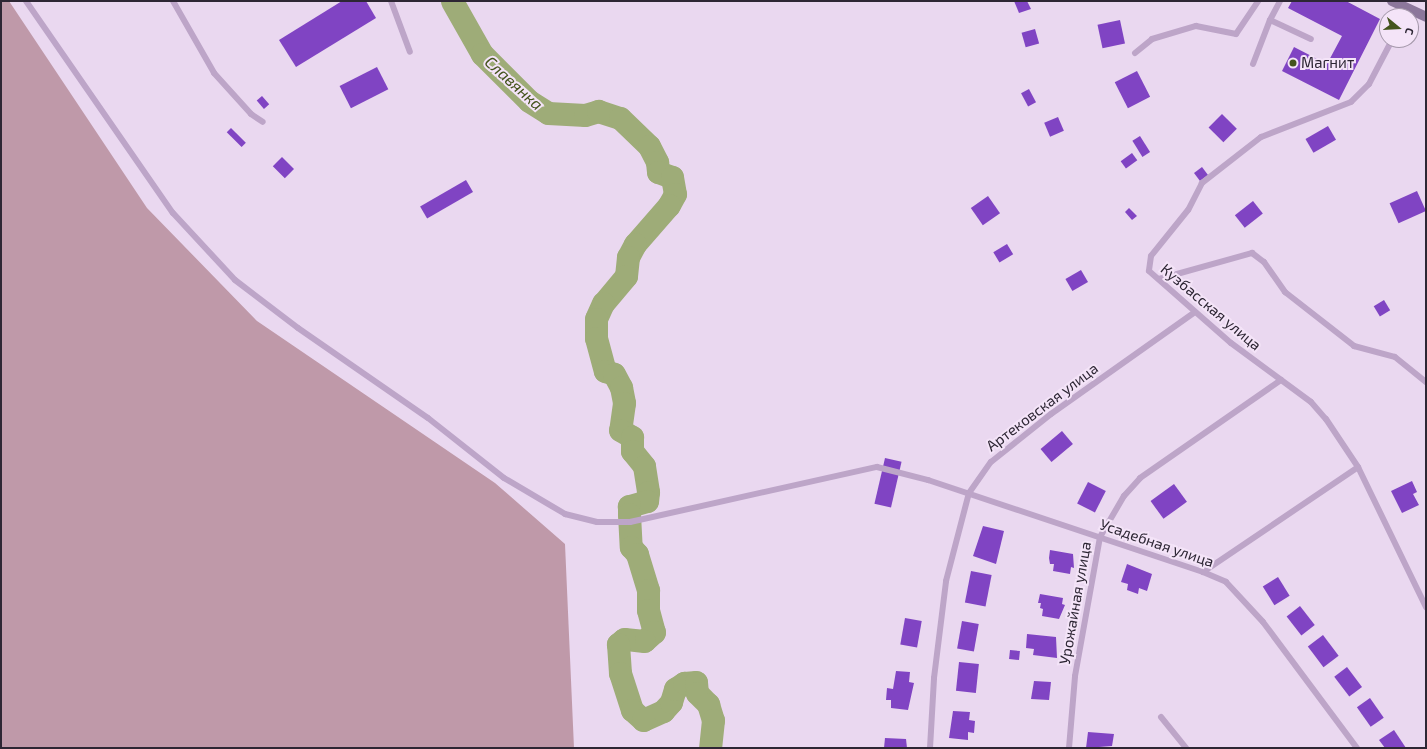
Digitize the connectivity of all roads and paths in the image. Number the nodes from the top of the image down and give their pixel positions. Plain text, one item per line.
1 (26, 1) edge
2 (173, 1) edge
3 (391, 1) edge
4 (1258, 1) edge
5 (1280, 1) edge
6 (1392, 1) edge
7 (1401, 8) edge
8 (1270, 20) junction
9 (1311, 39) dead end
10 (1388, 48) edge
11 (410, 52) dead end
12 (1135, 54) dead end
13 (1253, 64) dead end
14 (263, 122) dead end
15 (1159, 279) junction
16 (1195, 312) junction
17 (1281, 380) junction
18 (1426, 382) edge
19 (1358, 467) junction
20 (969, 493) junction
21 (1100, 537) junction
22 (1203, 572) junction
23 (1426, 607) edge
24 (1161, 718) dead end
25 (930, 748) edge
26 (1069, 748) edge
27 (1186, 748) edge
28 (1357, 748) edge

1 - 20 lane, Усадебная улица
2 - 14 lane
3 - 11 lane
4 - 12 lane
5 - 8 lane
6 - 7 main road
8 - 9 lane
8 - 13 lane
10 - 15 lane, Кузбасская улица
15 - 16 lane, Кузбасская улица
15 - 18 lane
16 - 17 lane, Кузбасская улица
16 - 20 lane, Артековская улица
17 - 19 lane, Кузбасская улица
17 - 21 lane, Урожайная улица
19 - 22 lane
19 - 23 lane, Кузбасская улица
20 - 21 lane, Усадебная улица
20 - 25 lane, Артековская улица
21 - 22 lane, Усадебная улица
21 - 26 lane, Урожайная улица
22 - 28 lane, Усадебная улица
24 - 27 lane

